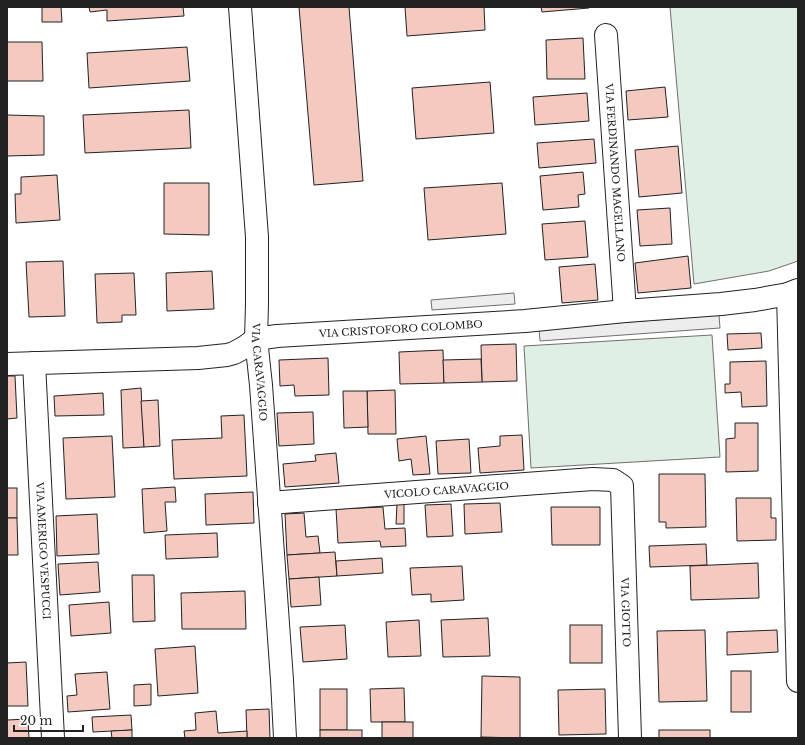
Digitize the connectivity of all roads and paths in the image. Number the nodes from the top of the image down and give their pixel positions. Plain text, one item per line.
1 (240, 7) edge
2 (606, 35) dead end
3 (793, 292) edge
4 (625, 311) junction
5 (256, 338) junction
6 (34, 363) junction
7 (7, 364) edge
8 (622, 486) joint
9 (269, 503) junction
10 (798, 681) edge
11 (53, 738) edge
12 (285, 738) edge
13 (630, 738) edge

1 - 5 street, VIA CARAVAGGIO
2 - 4 street, VIA FERDINANDO MAGELLANO
3 - 4 street, VIA CRISTOFORO COLOMBO
3 - 10 street
4 - 5 street, VIA CRISTOFORO COLOMBO
5 - 6 street
5 - 9 street, VIA CARAVAGGIO
6 - 7 street
6 - 11 street, VIA AMERIGO VESPUCCI
8 - 9 street, VICOLO CARAVAGGIO
8 - 13 street, VIA GIOTTO
9 - 12 street, VIA CARAVAGGIO

